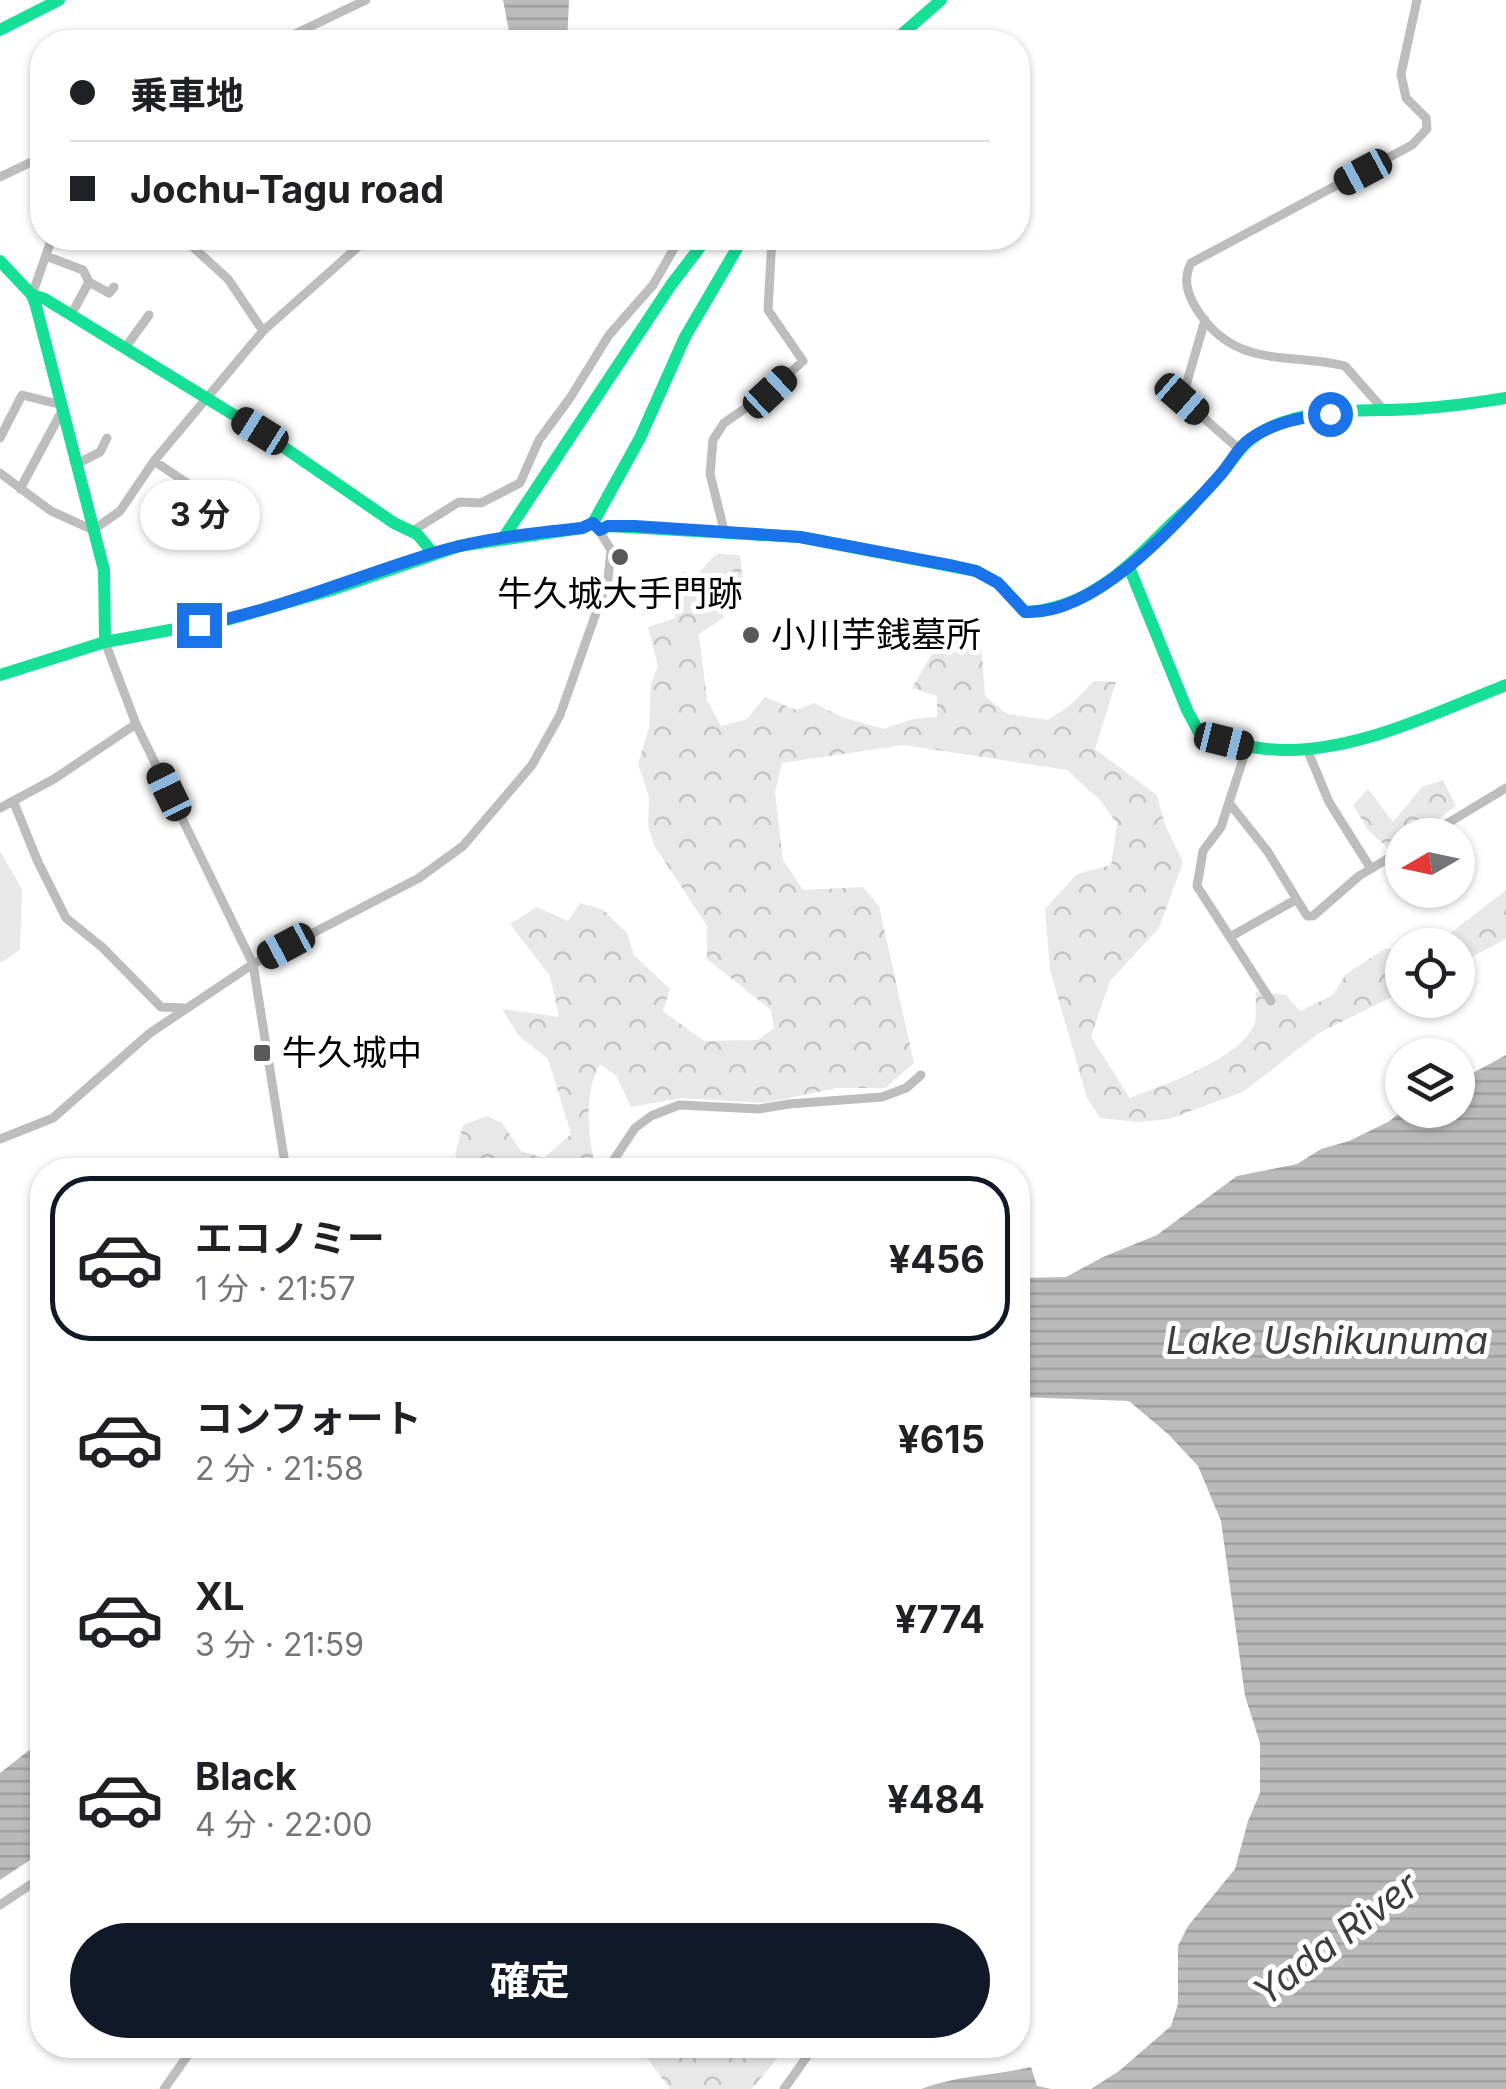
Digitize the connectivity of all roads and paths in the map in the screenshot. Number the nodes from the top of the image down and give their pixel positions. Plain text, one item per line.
1 (59, 0) edge
2 (366, 0) edge
3 (941, 0) edge
4 (1417, 0) edge
5 (0, 30) edge
6 (303, 30) edge
7 (907, 30) edge
8 (30, 162) edge
9 (0, 177) edge
10 (48, 250) edge
11 (196, 250) edge
12 (354, 250) edge
13 (673, 250) edge
14 (698, 250) edge
15 (736, 250) edge
16 (771, 250) edge
17 (46, 256) junction
18 (0, 261) edge
19 (89, 282) junction
20 (114, 287) dead end
21 (32, 295) junction
22 (71, 315) junction
23 (149, 316) dead end
24 (1205, 320) junction
25 (263, 331) junction
26 (125, 348) junction
27 (1506, 398) edge
28 (208, 399) junction
29 (62, 407) junction
30 (1382, 408) junction
31 (0, 438) edge
32 (108, 438) dead end
33 (1239, 449) junction
34 (154, 461) junction
35 (76, 464) junction
36 (0, 473) edge
37 (20, 489) junction
38 (196, 489) dead end
39 (596, 526) junction
40 (93, 530) junction
41 (414, 530) junction
42 (725, 534) junction
43 (504, 537) junction
44 (433, 553) junction
45 (1129, 567) junction
46 (106, 642) junction
47 (0, 675) edge
48 (1506, 685) edge
49 (136, 724) junction
50 (1247, 747) junction
51 (1307, 749) junction
52 (1506, 788) edge
53 (14, 803) junction
54 (1230, 804) junction
55 (0, 808) edge
56 (1456, 818) edge
57 (1385, 860) edge
58 (1371, 869) junction
59 (1296, 900) junction
60 (1230, 936) junction
61 (253, 964) junction
62 (1271, 1001) dead end
63 (184, 1008) junction
64 (921, 1074) dead end
65 (0, 1139) edge
66 (284, 1158) edge
67 (615, 1158) edge
68 (30, 1885) edge
69 (0, 1904) edge
70 (185, 2058) edge
71 (806, 2058) edge
72 (164, 2089) edge
73 (784, 2089) edge

1 - 5 main road
2 - 6 street
3 - 7 main road
4 - 24 street
8 - 9 street
10 - 17 street
11 - 25 street
12 - 25 street
13 - 41 street
14 - 43 main road
15 - 39 main road
16 - 42 street
17 - 19 street
17 - 21 street
18 - 21 main road
19 - 20 street
19 - 22 street
21 - 22 main road
21 - 29 main road
22 - 26 main road
23 - 26 street
24 - 30 street
24 - 33 street
25 - 28 street
26 - 28 main road
27 - 30 main road
28 - 34 street
28 - 41 main road
29 - 31 street
29 - 35 main road
29 - 37 street
30 - 33 main road
32 - 35 street
33 - 45 main road
34 - 38 street
34 - 40 street
35 - 40 main road
36 - 37 street
37 - 40 street
39 - 42 main road
39 - 43 main road
39 - 61 street
40 - 46 main road
41 - 44 main road
42 - 45 main road
43 - 44 main road
44 - 46 main road
45 - 50 main road
46 - 47 main road
46 - 49 street
48 - 51 main road
49 - 53 street
49 - 61 street
50 - 51 main road
50 - 54 street
51 - 58 street
52 - 56 street
53 - 55 street
53 - 63 street
54 - 59 street
54 - 60 street
57 - 58 street
58 - 59 street
59 - 60 street
60 - 62 street
61 - 63 street
61 - 66 street
63 - 65 street
64 - 67 street
68 - 69 street
70 - 72 street
71 - 73 street

